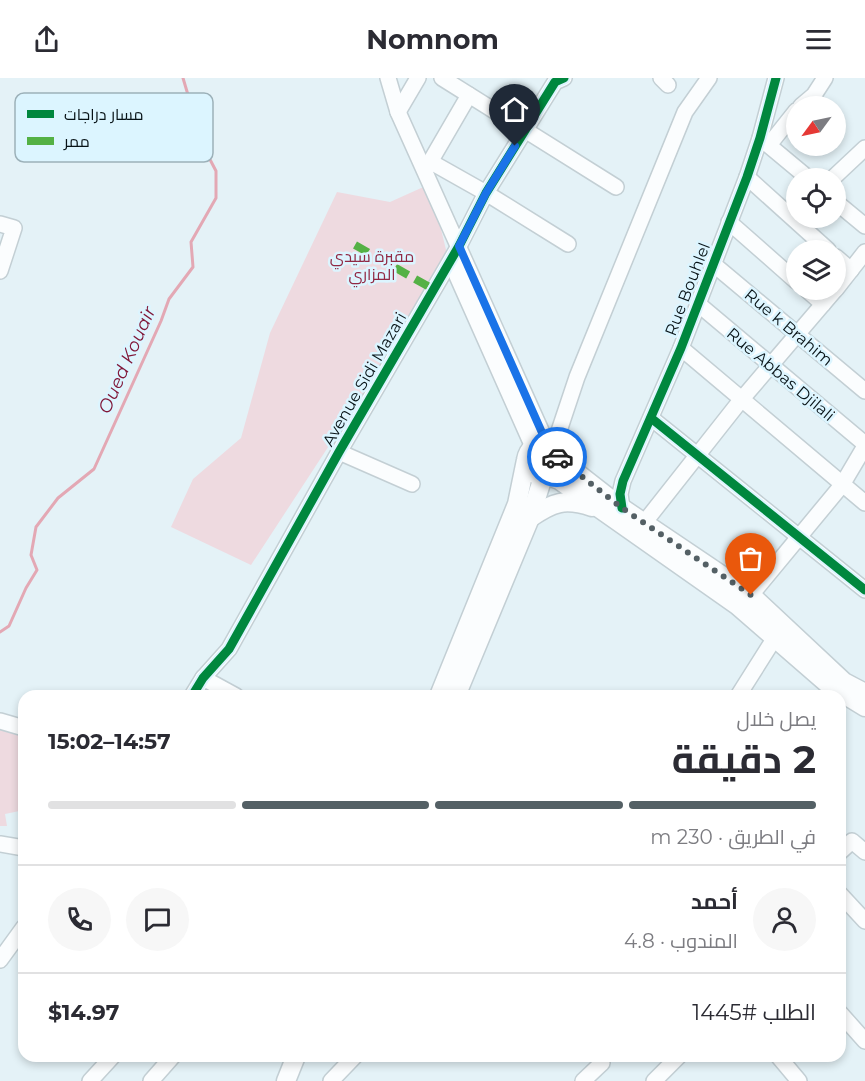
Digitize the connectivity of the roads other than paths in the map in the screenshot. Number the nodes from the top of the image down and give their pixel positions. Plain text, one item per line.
1 (388, 78) edge
2 (418, 78) edge
3 (442, 78) edge
4 (708, 78) edge
5 (776, 78) edge
6 (825, 78) edge
7 (555, 79) edge
8 (469, 95) junction
9 (813, 96) edge
10 (398, 112) junction
11 (786, 120) edge
12 (525, 130) junction
13 (764, 141) junction
14 (865, 148) edge
15 (427, 167) junction
16 (796, 168) edge
17 (844, 168) edge
18 (747, 177) junction
19 (616, 187) dead end
20 (486, 193) junction
21 (846, 210) edge
22 (729, 222) junction
23 (0, 224) edge
24 (865, 226) edge
25 (817, 240) edge
26 (568, 244) dead end
27 (459, 246) junction
28 (865, 252) edge
29 (712, 263) junction
30 (846, 265) edge
31 (0, 270) edge
32 (851, 270) junction
33 (786, 272) edge
34 (846, 276) edge
35 (818, 300) edge
36 (826, 300) edge
37 (697, 303) junction
38 (823, 304) junction
39 (799, 334) junction
40 (681, 348) junction
41 (770, 366) junction
42 (865, 391) edge
43 (741, 400) junction
44 (651, 418) junction
45 (865, 445) edge
46 (544, 452) junction
47 (339, 453) junction
48 (696, 456) junction
49 (546, 476) junction
50 (412, 484) dead end
51 (842, 484) junction
52 (865, 503) edge
53 (622, 508) junction
54 (602, 510) junction
55 (530, 518) junction
56 (644, 523) junction
57 (799, 538) junction
58 (865, 590) edge
59 (751, 595) junction
60 (779, 633) junction
61 (203, 678) junction
62 (196, 690) edge
63 (225, 690) edge
64 (440, 690) edge
65 (458, 690) edge
66 (742, 690) edge
67 (837, 690) edge
68 (865, 693) edge
69 (846, 695) edge
70 (865, 707) edge
71 (0, 721) edge
72 (18, 726) edge
73 (0, 844) edge
74 (846, 846) edge
75 (18, 847) edge
76 (865, 852) edge
77 (846, 900) edge
78 (865, 921) edge
79 (18, 935) edge
80 (0, 960) edge
81 (846, 1020) edge
82 (865, 1041) edge
83 (107, 1062) edge
84 (168, 1062) edge
85 (294, 1062) edge
86 (305, 1062) edge
87 (335, 1062) edge
88 (350, 1062) edge
89 (675, 1062) edge
90 (783, 1062) edge
91 (602, 1063) dead end
92 (663, 1078) edge
93 (90, 1081) edge
94 (151, 1081) edge
95 (286, 1081) edge
96 (299, 1081) edge
97 (329, 1081) edge
98 (583, 1081) edge
99 (799, 1081) edge

1 - 10 street
2 - 10 street
3 - 8 street
4 - 46 street
5 - 13 street, Rue Bouhlel
6 - 9 street
7 - 12 street, Avenue Sidi Mazari
8 - 12 street
8 - 15 street
10 - 15 street
11 - 13 street
12 - 19 street
12 - 20 street, Avenue Sidi Mazari
13 - 16 street
13 - 18 street, Rue Bouhlel
14 - 17 street
15 - 20 street
15 - 27 street
18 - 22 street, Rue Bouhlel
18 - 25 street
20 - 26 street
20 - 27 street, Avenue Sidi Mazari
21 - 24 street
22 - 29 street, Rue Bouhlel
22 - 33 street
23 - 31 street
27 - 46 street
27 - 47 street, Avenue Sidi Mazari
28 - 32 street
29 - 37 street, Rue Bouhlel
29 - 39 street, Rue k Brahim
30 - 32 street
32 - 34 street
35 - 38 street
36 - 38 street
37 - 40 street, Rue Bouhlel
37 - 41 street, Rue Abbas Djilali
38 - 39 street
39 - 41 street
39 - 42 street, Rue k Brahim
40 - 43 street
40 - 44 street, Rue Bouhlel
41 - 43 street
41 - 45 street, Rue Abbas Djilali
43 - 48 street
43 - 51 street
44 - 48 street
44 - 53 street, Rue Bouhlel
45 - 51 street
46 - 49 main road
46 - 49 main road
46 - 53 main road
46 - 64 main road
47 - 50 street
47 - 61 street, Avenue Sidi Mazari
48 - 56 street
48 - 57 street
49 - 54 main road
49 - 55 main road
51 - 52 street
51 - 57 street
53 - 56 main road
54 - 55 main road
54 - 60 main road
55 - 65 main road
56 - 59 main road
57 - 58 street
57 - 59 street
59 - 60 main road
60 - 66 street
60 - 67 main road
60 - 68 main road
61 - 62 street, Avenue Sidi Mazari
61 - 63 street
69 - 70 main road
71 - 72 street
73 - 75 street
74 - 76 street
77 - 78 street
79 - 80 street
81 - 82 street
83 - 93 street
84 - 94 street
85 - 95 main road
86 - 96 main road
87 - 97 street
88 - 97 street
89 - 92 street
90 - 99 street
91 - 98 street

